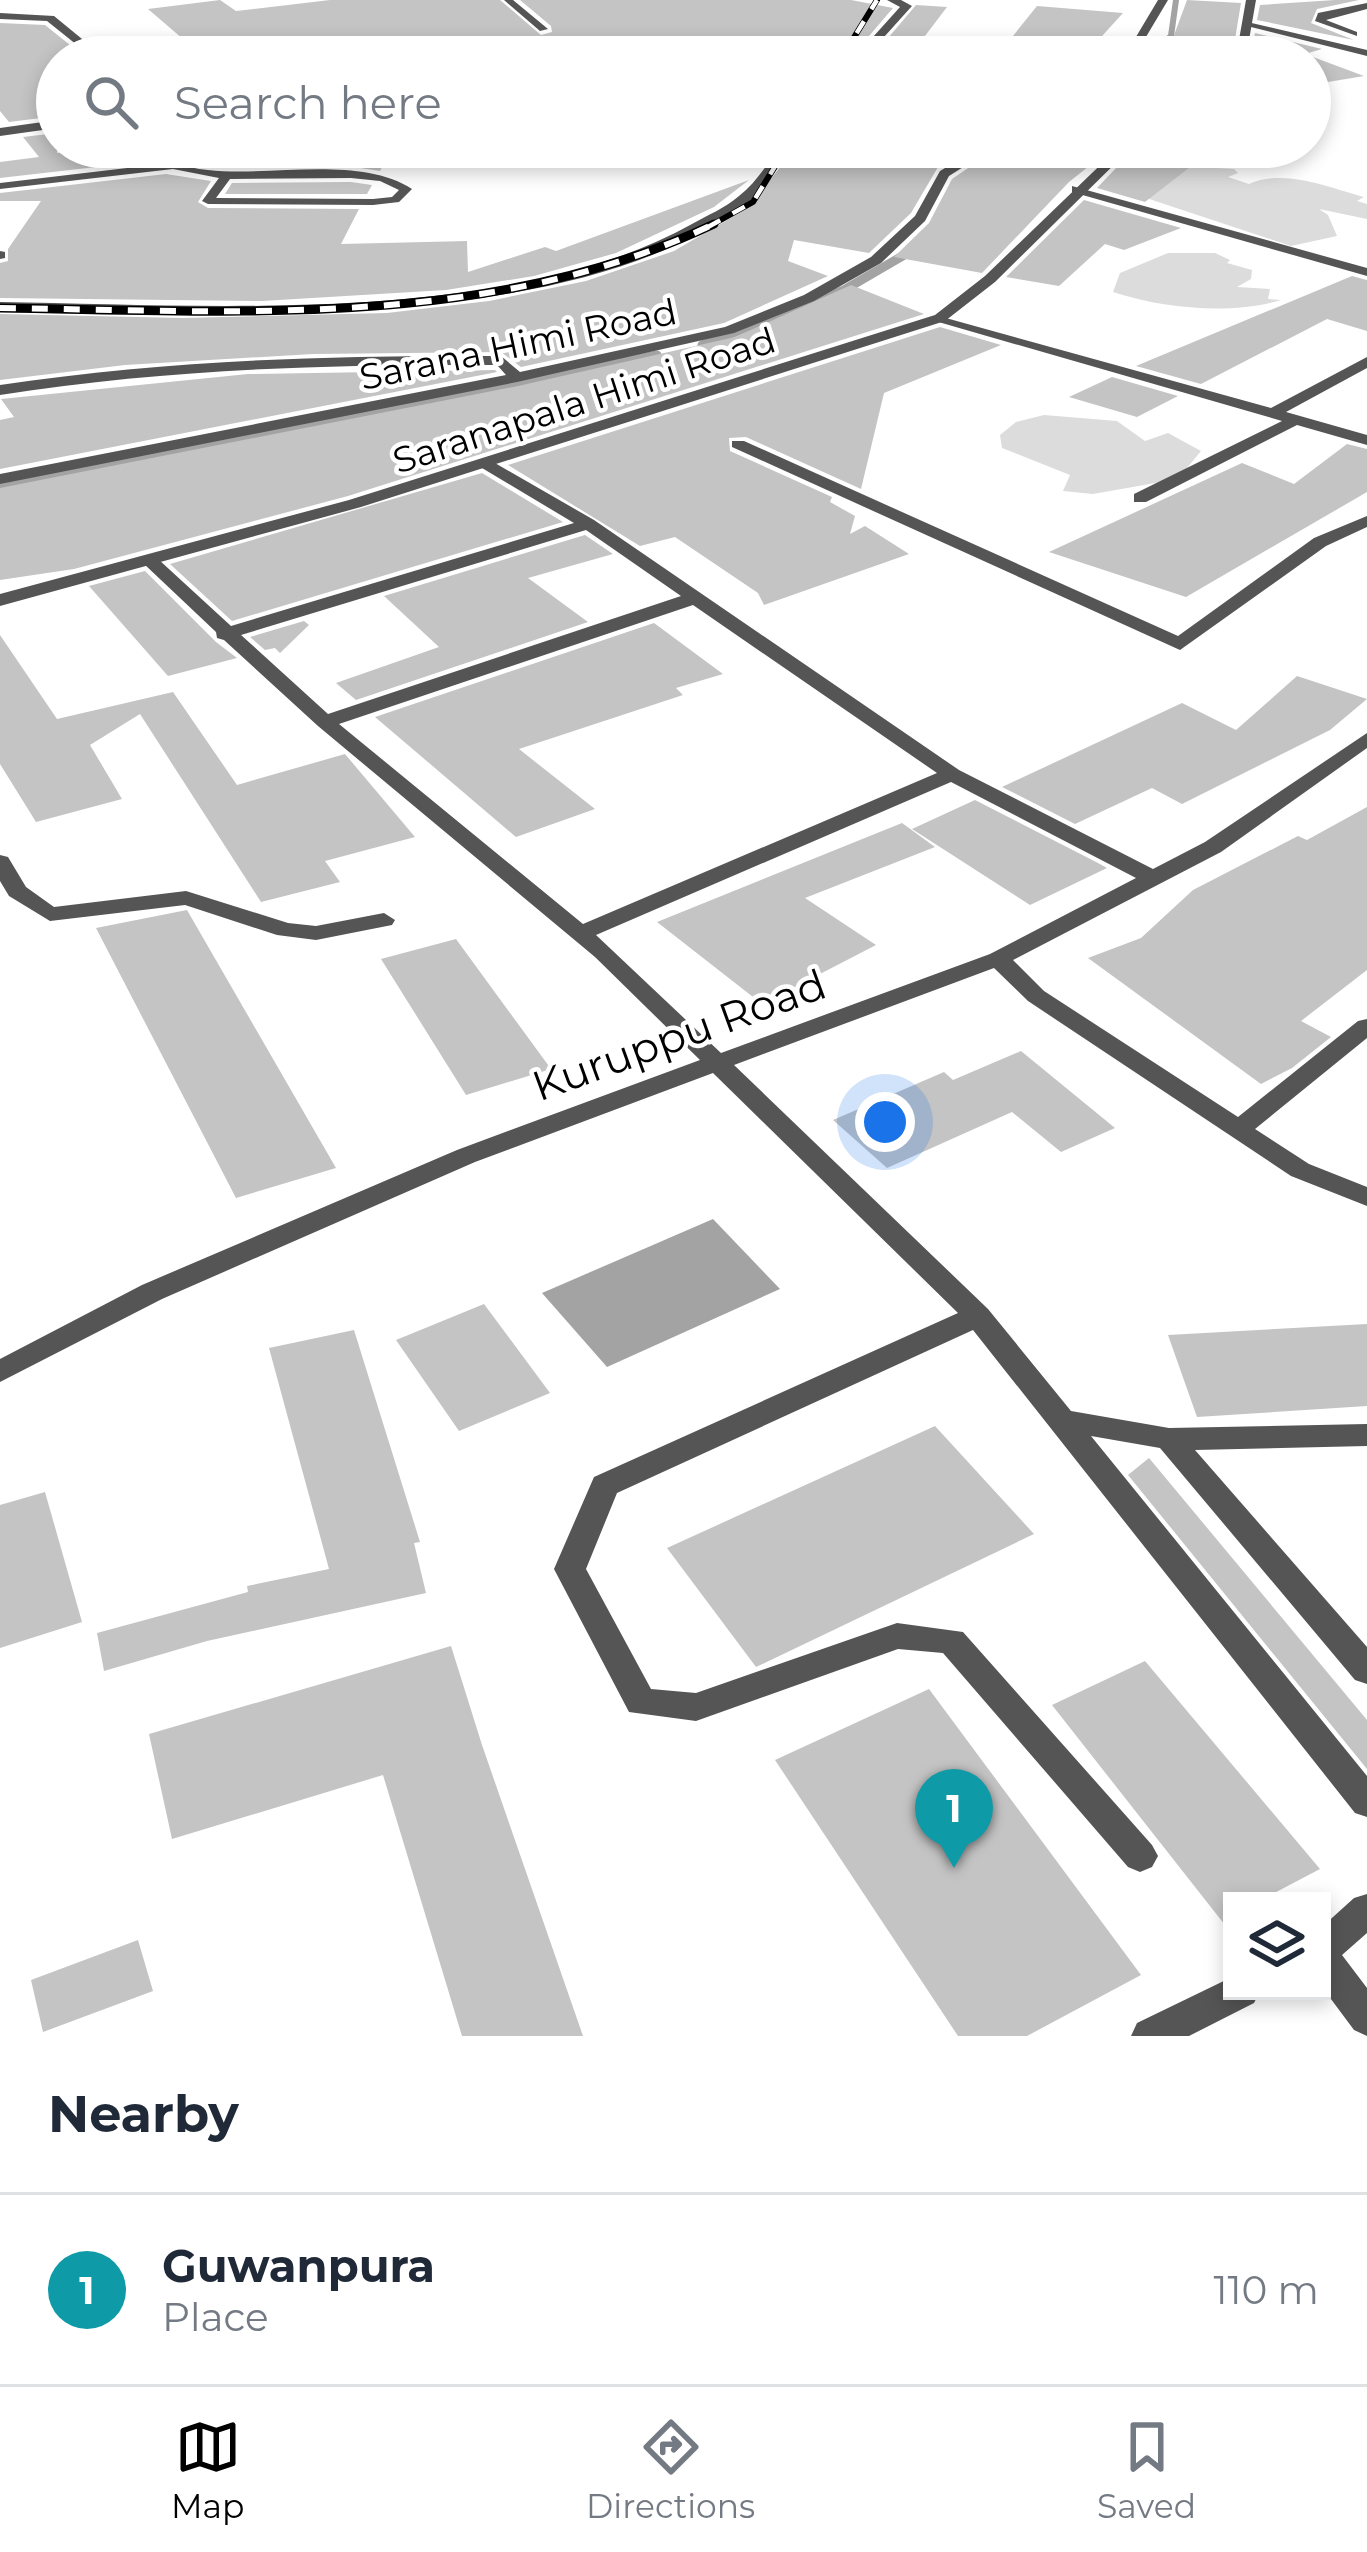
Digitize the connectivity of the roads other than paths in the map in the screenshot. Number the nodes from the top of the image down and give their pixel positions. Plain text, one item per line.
1 (508, 0) edge
2 (892, 0) edge
3 (1163, 0) edge
4 (1251, 0) edge
5 (1367, 6) edge
6 (0, 16) edge
7 (1247, 23) junction
8 (544, 29) dead end
9 (73, 36) edge
10 (879, 36) edge
11 (1142, 36) edge
12 (1245, 36) edge
13 (1301, 36) edge
14 (1367, 40) edge
15 (1331, 43) edge
16 (1367, 52) edge
17 (36, 127) edge
18 (0, 131) edge
19 (154, 168) edge
20 (183, 168) edge
21 (769, 168) edge
22 (954, 168) edge
23 (1100, 168) edge
24 (227, 175) junction
25 (0, 186) edge
26 (1077, 189) junction
27 (1367, 272) edge
28 (0, 306) edge
29 (940, 318) junction
30 (1367, 362) edge
31 (517, 377) junction
32 (0, 390) edge
33 (1274, 412) junction
34 (1297, 418) junction
35 (1367, 440) edge
36 (738, 444) dead end
37 (488, 464) junction
38 (0, 479) edge
39 (1140, 498) dead end
40 (1367, 521) edge
41 (588, 524) junction
42 (152, 563) junction
43 (695, 598) junction
44 (0, 600) edge
45 (224, 634) junction
46 (325, 722) junction
47 (1367, 739) edge
48 (952, 774) junction
49 (0, 862) edge
50 (1153, 878) junction
51 (384, 920) dead end
52 (580, 933) junction
53 (998, 958) junction
54 (1367, 1027) edge
55 (721, 1061) junction
56 (1238, 1130) junction
57 (1367, 1197) edge
58 (978, 1316) junction
59 (0, 1372) edge
60 (1065, 1420) junction
61 (1367, 1435) edge
62 (1169, 1438) junction
63 (1367, 1670) edge
64 (1367, 1802) edge
65 (1140, 1856) dead end
66 (1367, 1910) edge
67 (1331, 1944) edge
68 (1331, 1966) edge
69 (1223, 2000) edge
70 (1367, 2018) edge
71 (1150, 2036) edge

1 - 8 lane
2 - 10 street
3 - 11 street
4 - 7 street
5 - 14 street
6 - 9 street
7 - 12 street
7 - 13 street
15 - 16 street
17 - 18 street
19 - 25 lane
20 - 24 lane
21 - 28 street
22 - 31 street, Sarana Himi Road
23 - 26 street, Saranapala Himi Road
24 - 24 lane
26 - 27 street
26 - 29 street, Saranapala Himi Road
29 - 33 street
29 - 37 street, Saranapala Himi Road
30 - 33 street
31 - 32 street
31 - 38 street, Sarana Himi Road
33 - 34 street
34 - 35 street
34 - 39 street
36 - 40 street
37 - 41 street
37 - 42 street, Saranapala Himi Road
41 - 43 street
41 - 45 street
42 - 44 street, Saranapala Himi Road
42 - 45 street
43 - 46 street
43 - 48 street
45 - 46 street
46 - 52 street
47 - 50 street, Kuruppu Road
48 - 50 street
48 - 52 street
49 - 51 street
50 - 53 street, Kuruppu Road
52 - 55 street
53 - 55 street, Kuruppu Road
53 - 56 street
54 - 56 street
55 - 58 street
55 - 59 street, Kuruppu Road
56 - 57 street
58 - 60 street
58 - 65 street
60 - 62 street
60 - 64 street
61 - 62 street
62 - 63 street
66 - 67 street
68 - 70 street
69 - 71 street

